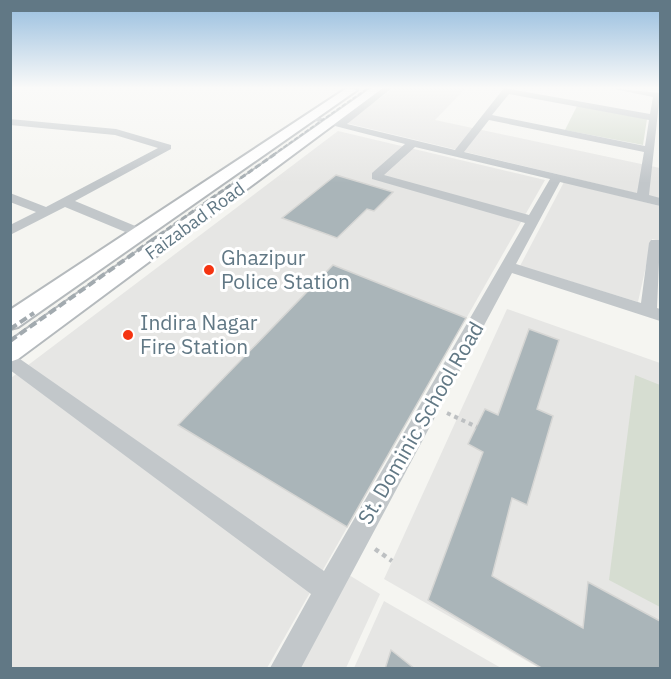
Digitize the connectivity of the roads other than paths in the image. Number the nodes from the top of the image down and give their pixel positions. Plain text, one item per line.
1 (307, 120) edge
2 (316, 120) edge
3 (340, 120) edge
4 (341, 120) edge
5 (484, 120) edge
6 (573, 120) edge
7 (654, 120) edge
8 (10, 122) edge
9 (335, 124) junction
10 (413, 142) junction
11 (650, 150) junction
12 (458, 153) junction
13 (557, 177) junction
14 (10, 196) edge
15 (642, 198) junction
16 (65, 202) junction
17 (660, 202) edge
18 (47, 212) junction
19 (534, 221) junction
20 (10, 231) edge
21 (140, 233) junction
22 (660, 244) edge
23 (509, 267) junction
24 (654, 313) edge
25 (16, 317) edge
26 (45, 328) junction
27 (10, 353) edge
28 (10, 359) edge
29 (327, 589) junction
30 (285, 669) edge

1 - 21 main road, Faizabad Road
2 - 9 street
3 - 9 main road, Faizabad Road
4 - 9 street
5 - 12 street
6 - 11 street
7 - 11 street
8 - 16 street
9 - 10 street
9 - 26 main road, Faizabad Road
10 - 12 street
10 - 19 street
11 - 15 street
12 - 13 street
13 - 15 street
13 - 19 street, St. Dominic School Road
14 - 18 street
15 - 17 street
16 - 18 street
16 - 21 street
18 - 20 street
19 - 23 street, St. Dominic School Road
21 - 25 main road, Faizabad Road
22 - 24 street
23 - 24 street
23 - 29 street, St. Dominic School Road
25 - 26 street
26 - 27 main road, Faizabad Road
28 - 29 street
29 - 30 street, St. Dominic School Road

